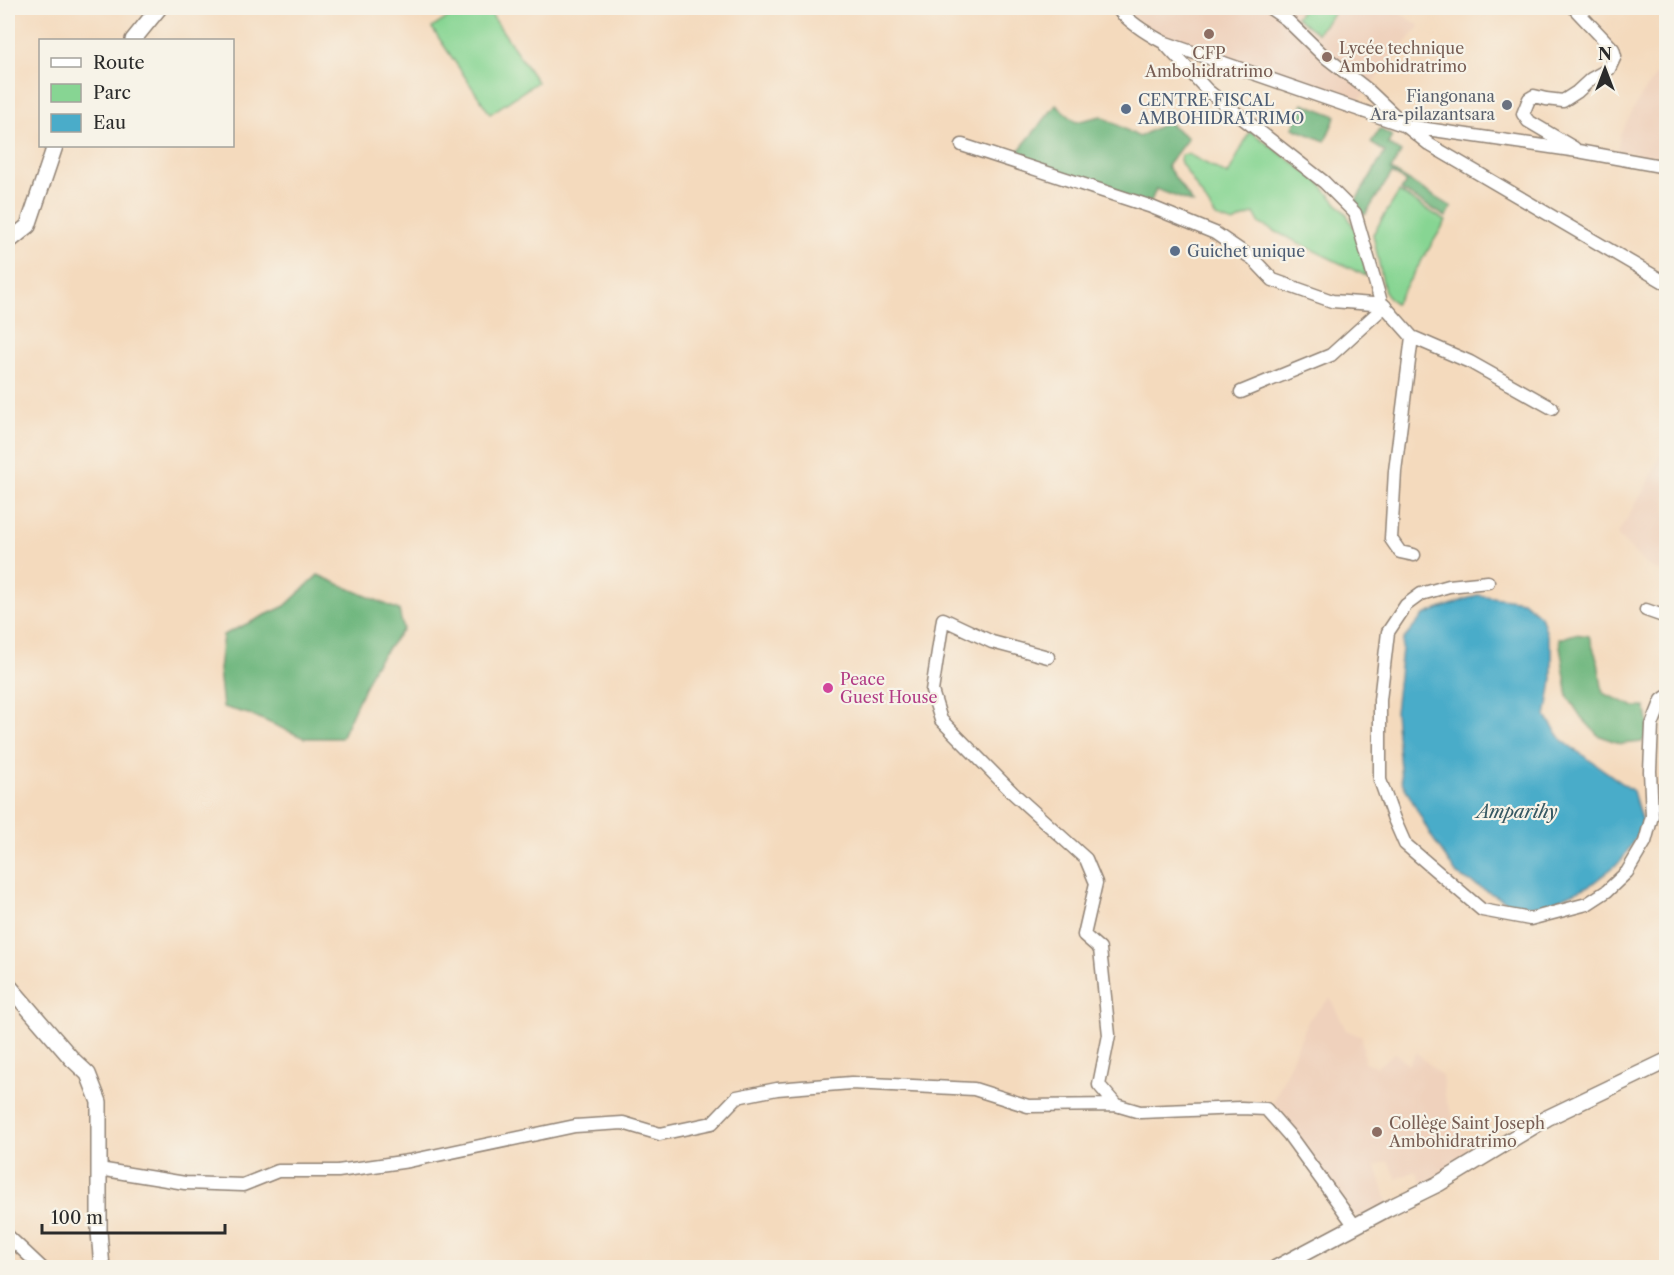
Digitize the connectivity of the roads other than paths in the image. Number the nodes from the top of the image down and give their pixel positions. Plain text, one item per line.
1 (159, 8) edge
2 (1117, 8) edge
3 (1270, 8) edge
4 (1574, 8) edge
5 (134, 39) edge
6 (1162, 42) junction
7 (1406, 126) junction
8 (962, 145) dead end
9 (55, 147) edge
10 (1578, 151) junction
11 (1666, 166) edge
12 (8, 242) edge
13 (1666, 283) edge
14 (1383, 304) junction
15 (1412, 337) junction
16 (1241, 392) dead end
17 (1552, 408) dead end
18 (1414, 555) dead end
19 (1488, 582) dead end
20 (1646, 610) dead end
21 (1666, 616) edge
22 (1048, 657) dead end
23 (1666, 697) edge
24 (8, 985) edge
25 (1666, 1061) edge
26 (1116, 1105) junction
27 (99, 1168) junction
28 (1354, 1226) junction
29 (8, 1236) edge
30 (42, 1268) edge
31 (102, 1268) edge
32 (1276, 1268) edge

1 - 5 street
2 - 6 street
3 - 7 street
4 - 10 street
6 - 7 street
6 - 14 street
7 - 10 street
7 - 13 street
8 - 14 street
9 - 12 street
10 - 11 street
14 - 15 street
14 - 16 street
15 - 17 street
15 - 18 street
19 - 23 street
20 - 21 street
22 - 26 street
24 - 27 street
25 - 28 street
26 - 27 street
26 - 28 street
27 - 31 street
28 - 32 street
29 - 30 street

